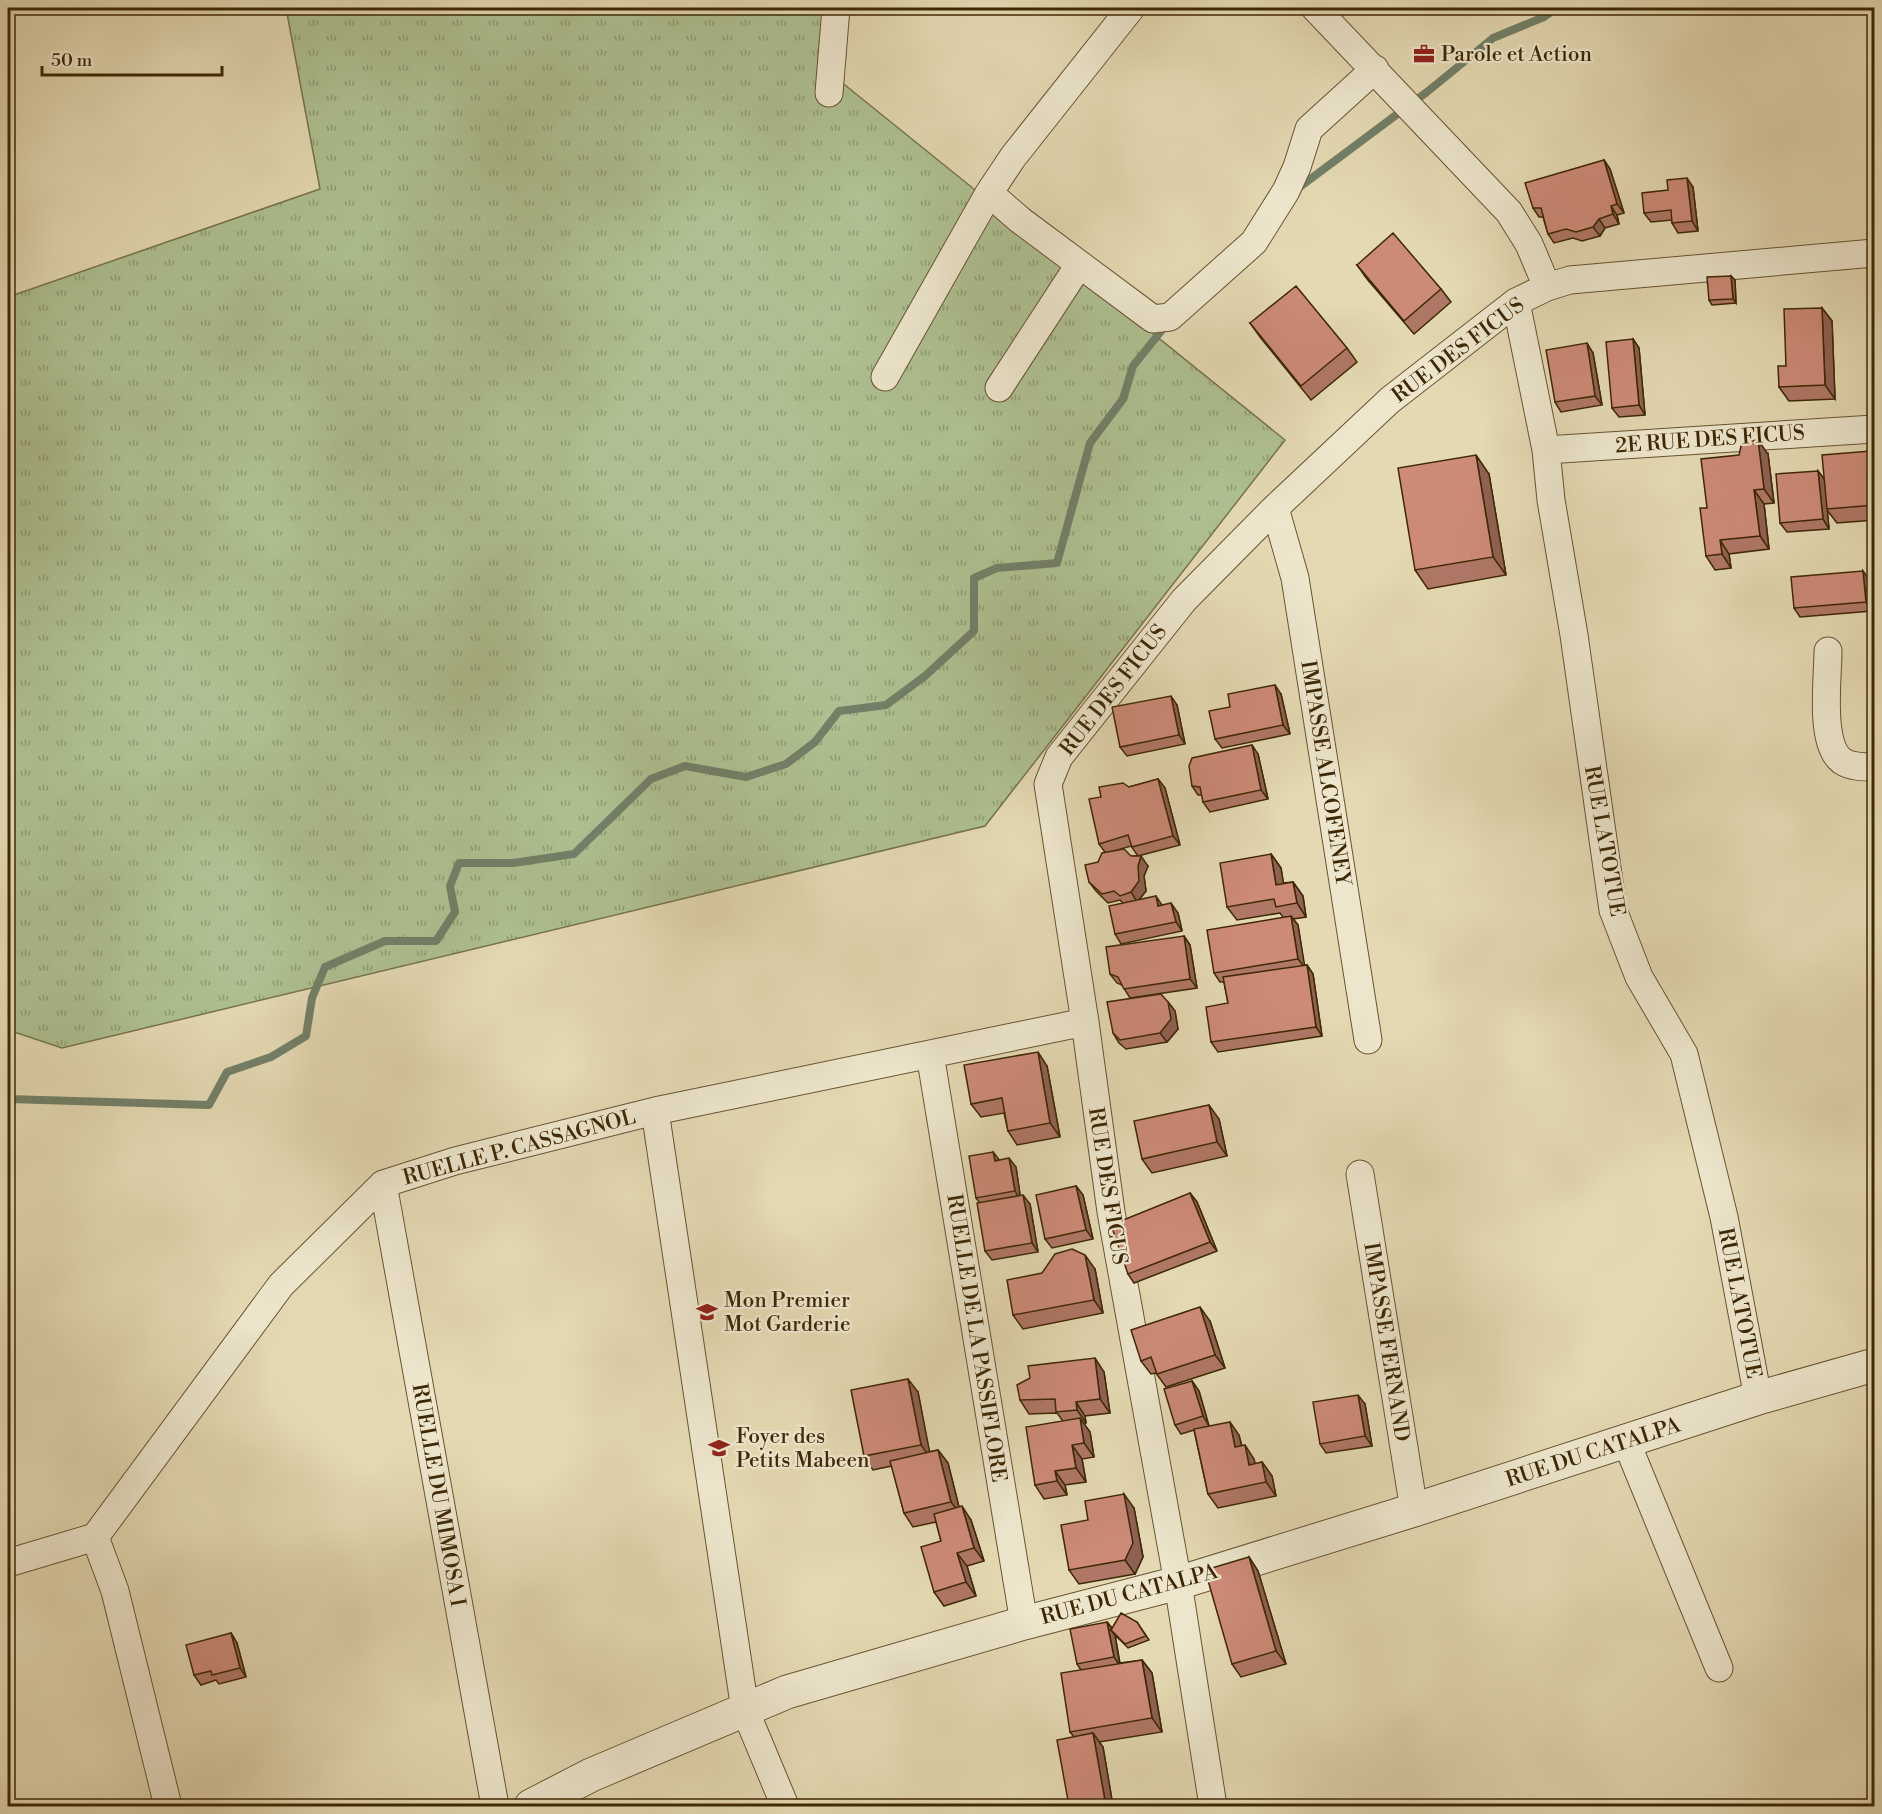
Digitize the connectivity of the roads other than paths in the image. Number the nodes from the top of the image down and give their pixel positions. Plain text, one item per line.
1 (836, 8) edge
2 (1131, 8) edge
3 (1315, 8) edge
4 (1375, 69) junction
5 (829, 93) dead end
6 (989, 193) junction
7 (1875, 253) edge
8 (1079, 265) junction
9 (1547, 287) junction
10 (1516, 302) junction
11 (885, 377) dead end
12 (999, 388) dead end
13 (1875, 429) edge
14 (1546, 450) junction
15 (1275, 508) junction
16 (1828, 651) dead end
17 (1875, 767) edge
18 (1085, 1022) junction
19 (1368, 1040) dead end
20 (930, 1054) junction
21 (656, 1111) junction
22 (1360, 1174) dead end
23 (383, 1184) junction
24 (1875, 1365) edge
25 (1758, 1398) junction
26 (1626, 1441) junction
27 (1414, 1510) junction
28 (94, 1537) junction
29 (8, 1563) edge
30 (1178, 1583) junction
31 (1024, 1623) junction
32 (1719, 1668) dead end
33 (745, 1710) junction
34 (168, 1806) edge
35 (495, 1806) edge
36 (531, 1806) edge
37 (785, 1806) edge
38 (1213, 1806) edge

1 - 5 street
2 - 6 street
3 - 4 street
4 - 8 street
4 - 9 street
6 - 8 street
6 - 11 street
7 - 9 street, RUE DES FICUS
8 - 12 street
9 - 10 street, RUE DES FICUS
10 - 14 street, RUE LATOTUE
10 - 15 street, RUE DES FICUS
13 - 14 street, 2E RUE DES FICUS
14 - 25 street, RUE LATOTUE
15 - 18 street, RUE DES FICUS
15 - 19 street, IMPASSE ALCOFENEY
16 - 17 street
18 - 20 street, RUELLE P. CASSAGNOL
18 - 30 street, RUE DES FICUS
20 - 21 street, RUELLE P. CASSAGNOL
20 - 31 street, RUELLE DE LA PASSIFLORE
21 - 23 street, RUELLE P. CASSAGNOL
21 - 33 street
22 - 27 street, IMPASSE FERNAND
23 - 28 street, RUELLE P. CASSAGNOL
23 - 35 street, RUELLE DU MIMOSA I
24 - 25 street, RUE DU CATALPA
25 - 26 street, RUE DU CATALPA
26 - 27 street, RUE DU CATALPA
26 - 32 street
27 - 30 street, RUE DU CATALPA
28 - 29 street
28 - 34 street
30 - 31 street, RUE DU CATALPA
30 - 38 street, RUE DES FICUS
31 - 33 street, RUE DU CATALPA
33 - 36 street, RUE DU CATALPA
33 - 37 street

